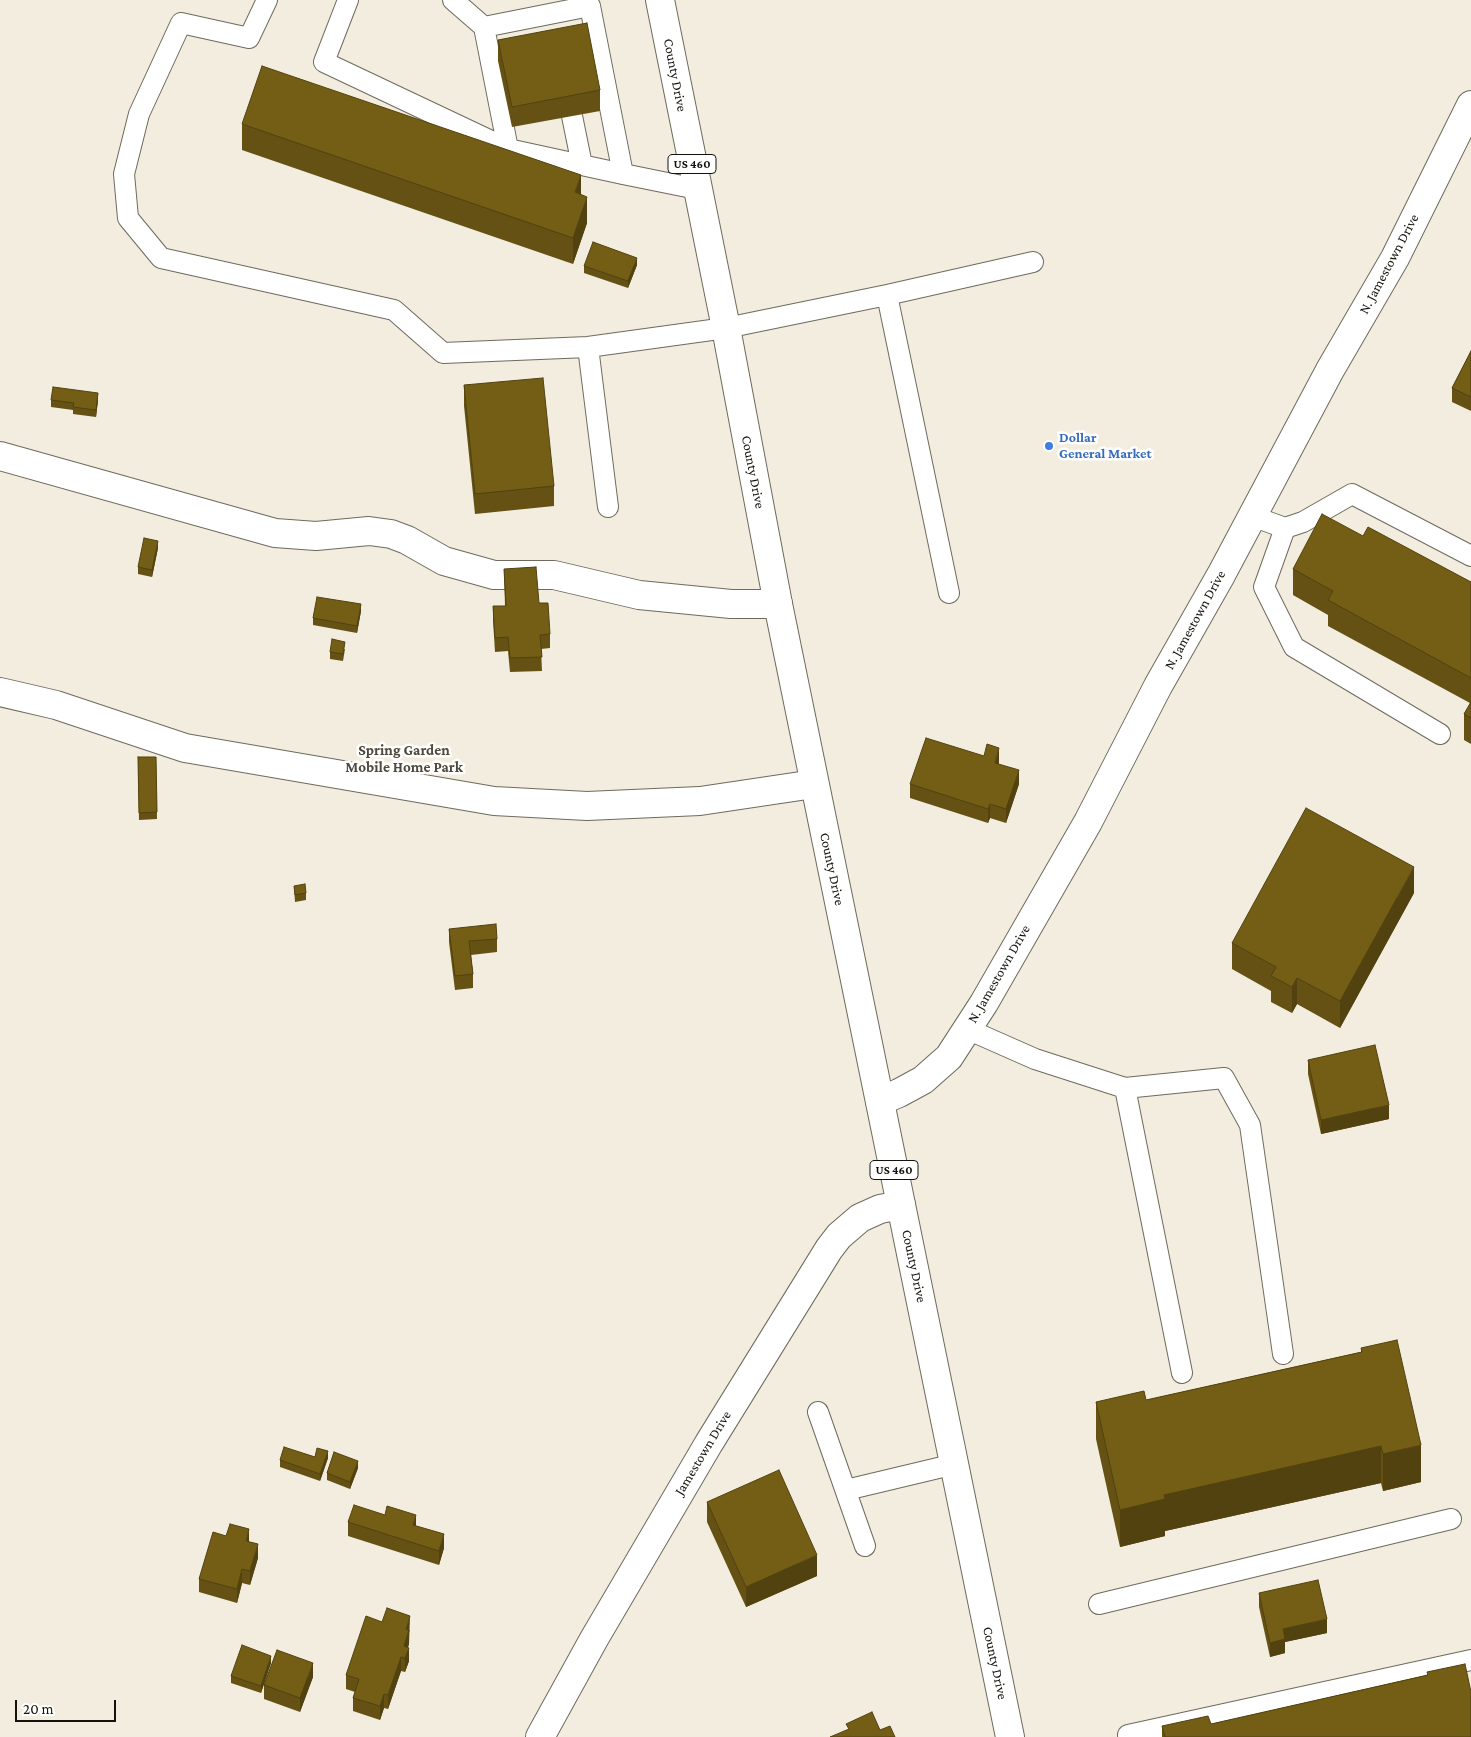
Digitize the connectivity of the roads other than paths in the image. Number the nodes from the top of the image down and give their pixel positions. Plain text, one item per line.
1 (267, 0) edge
2 (348, 0) edge
3 (453, 0) edge
4 (660, 0) edge
5 (551, 15) edge
6 (484, 27) junction
7 (1471, 105) edge
8 (572, 116) edge
9 (508, 148) junction
10 (582, 165) junction
11 (623, 174) junction
12 (697, 189) junction
13 (1033, 262) dead end
14 (887, 295) junction
15 (726, 328) junction
16 (588, 347) junction
17 (0, 456) edge
18 (608, 507) dead end
19 (1252, 516) junction
20 (1286, 528) junction
21 (1471, 556) edge
22 (949, 593) dead end
23 (778, 604) junction
24 (0, 692) edge
25 (1440, 734) dead end
26 (814, 784) junction
27 (967, 1029) junction
28 (1125, 1088) junction
29 (880, 1101) junction
30 (901, 1205) junction
31 (1282, 1354) dead end
32 (1182, 1373) dead end
33 (818, 1412) dead end
34 (955, 1464) junction
35 (846, 1490) junction
36 (1450, 1520) dead end
37 (865, 1546) dead end
38 (1100, 1604) dead end
39 (1471, 1660) edge
40 (1128, 1735) dead end
41 (540, 1737) edge
42 (1010, 1737) edge

1 - 16 lane
2 - 9 lane
3 - 6 lane
4 - 12 main road, County Drive / US 460
5 - 6 lane
5 - 11 lane
6 - 9 lane
7 - 19 main road, N. Jamestown Drive
8 - 10 lane
9 - 10 lane
10 - 11 lane
11 - 12 lane
12 - 15 main road, County Drive / US 460
13 - 14 lane
14 - 15 lane
14 - 22 lane
15 - 16 lane
15 - 23 main road, County Drive / US 460
16 - 18 lane
17 - 23 main road
19 - 20 lane
19 - 27 main road, N. Jamestown Drive
20 - 21 lane
20 - 25 lane
23 - 26 main road, County Drive / US 460
24 - 26 main road
26 - 29 main road, County Drive / US 460
27 - 28 lane
27 - 29 main road, N. Jamestown Drive
28 - 31 lane
28 - 32 lane
29 - 30 main road, County Drive / US 460
30 - 34 main road, County Drive / US 460
30 - 41 main road, Jamestown Drive
33 - 35 lane
34 - 35 lane
34 - 42 main road, County Drive / US 460
35 - 37 lane
36 - 38 lane
39 - 40 lane

